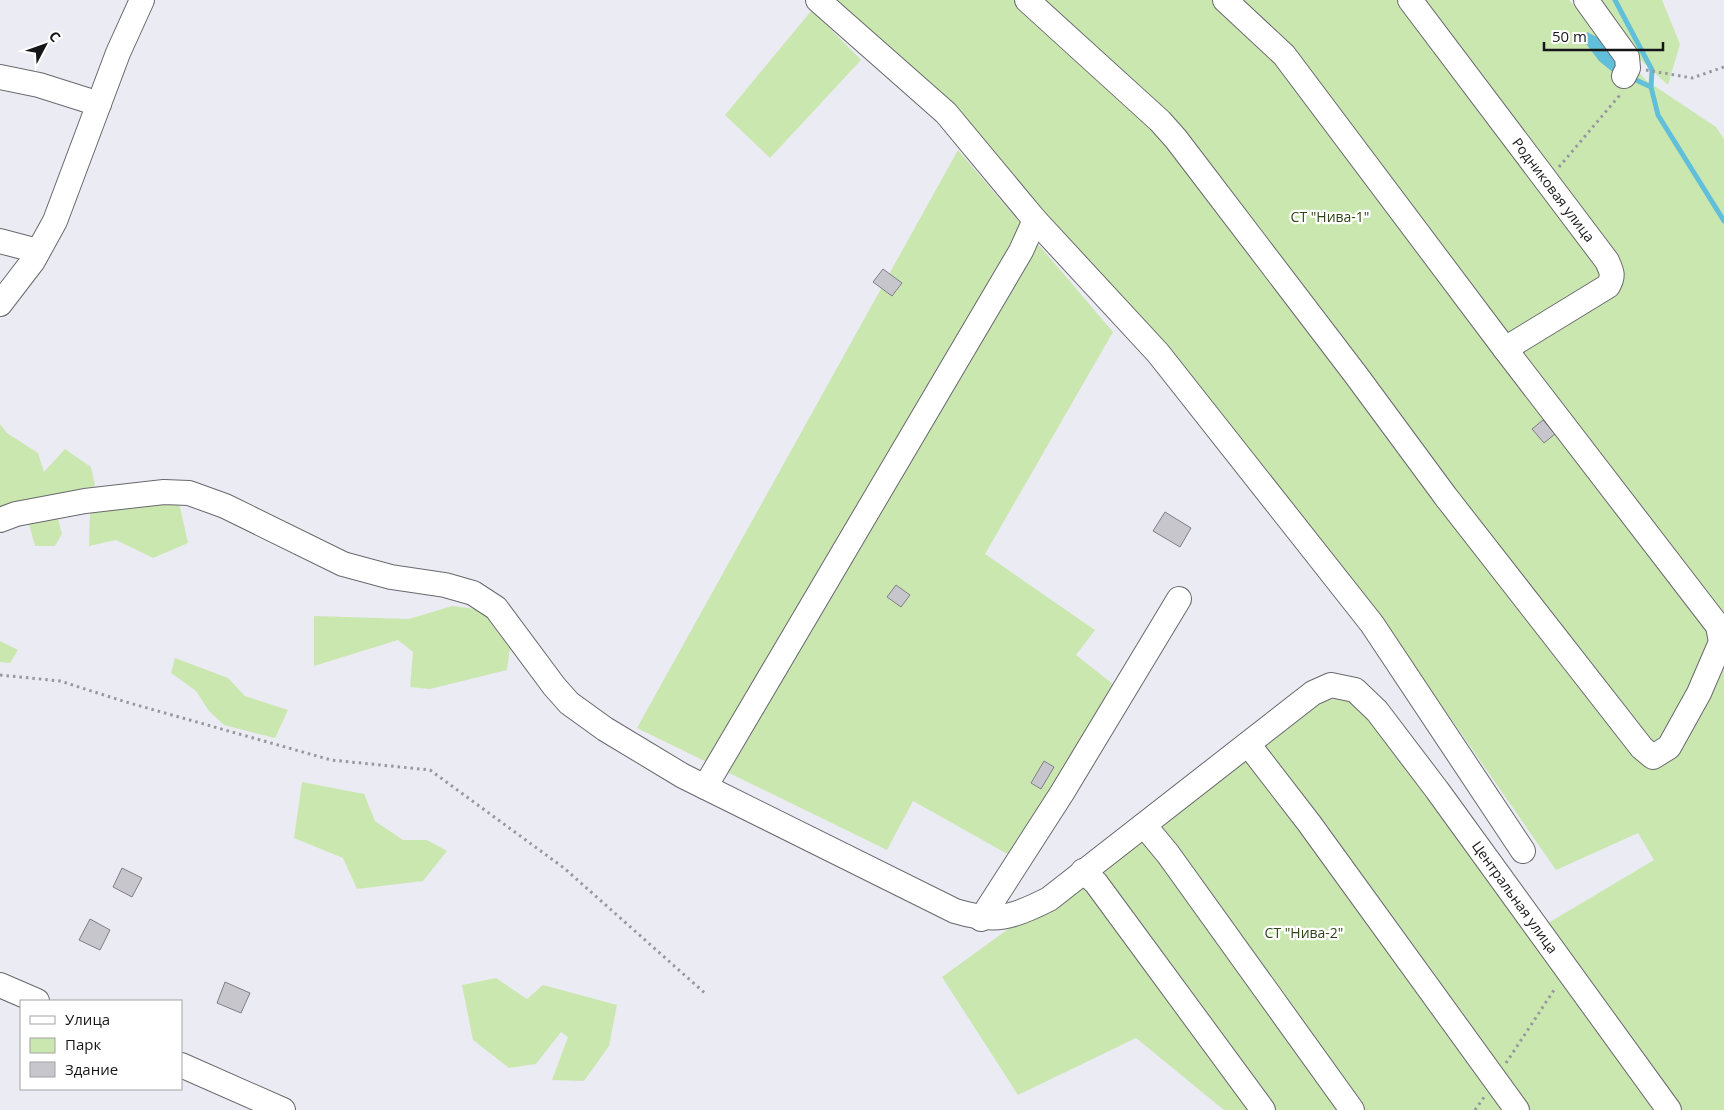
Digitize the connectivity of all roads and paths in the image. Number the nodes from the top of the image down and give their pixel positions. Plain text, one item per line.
1 (142, 0) edge
2 (818, 0) edge
3 (1027, 0) edge
4 (1226, 0) edge
5 (1410, 0) edge
6 (1586, 0) edge
7 (1724, 67) edge
8 (0, 76) edge
9 (1629, 81) junction
10 (99, 104) junction
11 (1559, 167) dead end
12 (1035, 220) junction
13 (0, 241) edge
14 (38, 251) junction
15 (0, 304) edge
16 (1505, 349) junction
17 (0, 520) edge
18 (1179, 598) dead end
19 (0, 675) edge
20 (1248, 744) junction
21 (705, 787) junction
22 (1144, 825) junction
23 (1523, 851) dead end
24 (1083, 871) junction
25 (981, 918) junction
26 (1567, 970) junction
27 (0, 985) edge
28 (707, 996) dead end
29 (35, 1000) edge
30 (182, 1065) edge
31 (1495, 1080) junction
32 (283, 1110) edge
33 (1263, 1110) edge
34 (1352, 1110) edge
35 (1475, 1110) edge
36 (1517, 1110) edge
37 (1669, 1110) edge

1 - 10 street
2 - 12 street
3 - 16 street
4 - 16 street
5 - 16 street, Родниковая улица
6 - 9 street
7 - 9 path
8 - 10 street
9 - 11 path
10 - 14 street
12 - 21 street
12 - 23 street
13 - 14 street
14 - 15 street
17 - 21 street
18 - 25 street
19 - 28 path
20 - 22 street
20 - 26 street, Центральная улица
20 - 31 street
21 - 25 street
22 - 24 street
22 - 34 street
24 - 25 street
24 - 33 street
26 - 31 path
26 - 37 street, Центральная улица
27 - 29 street
30 - 32 street
31 - 35 path
31 - 36 street

